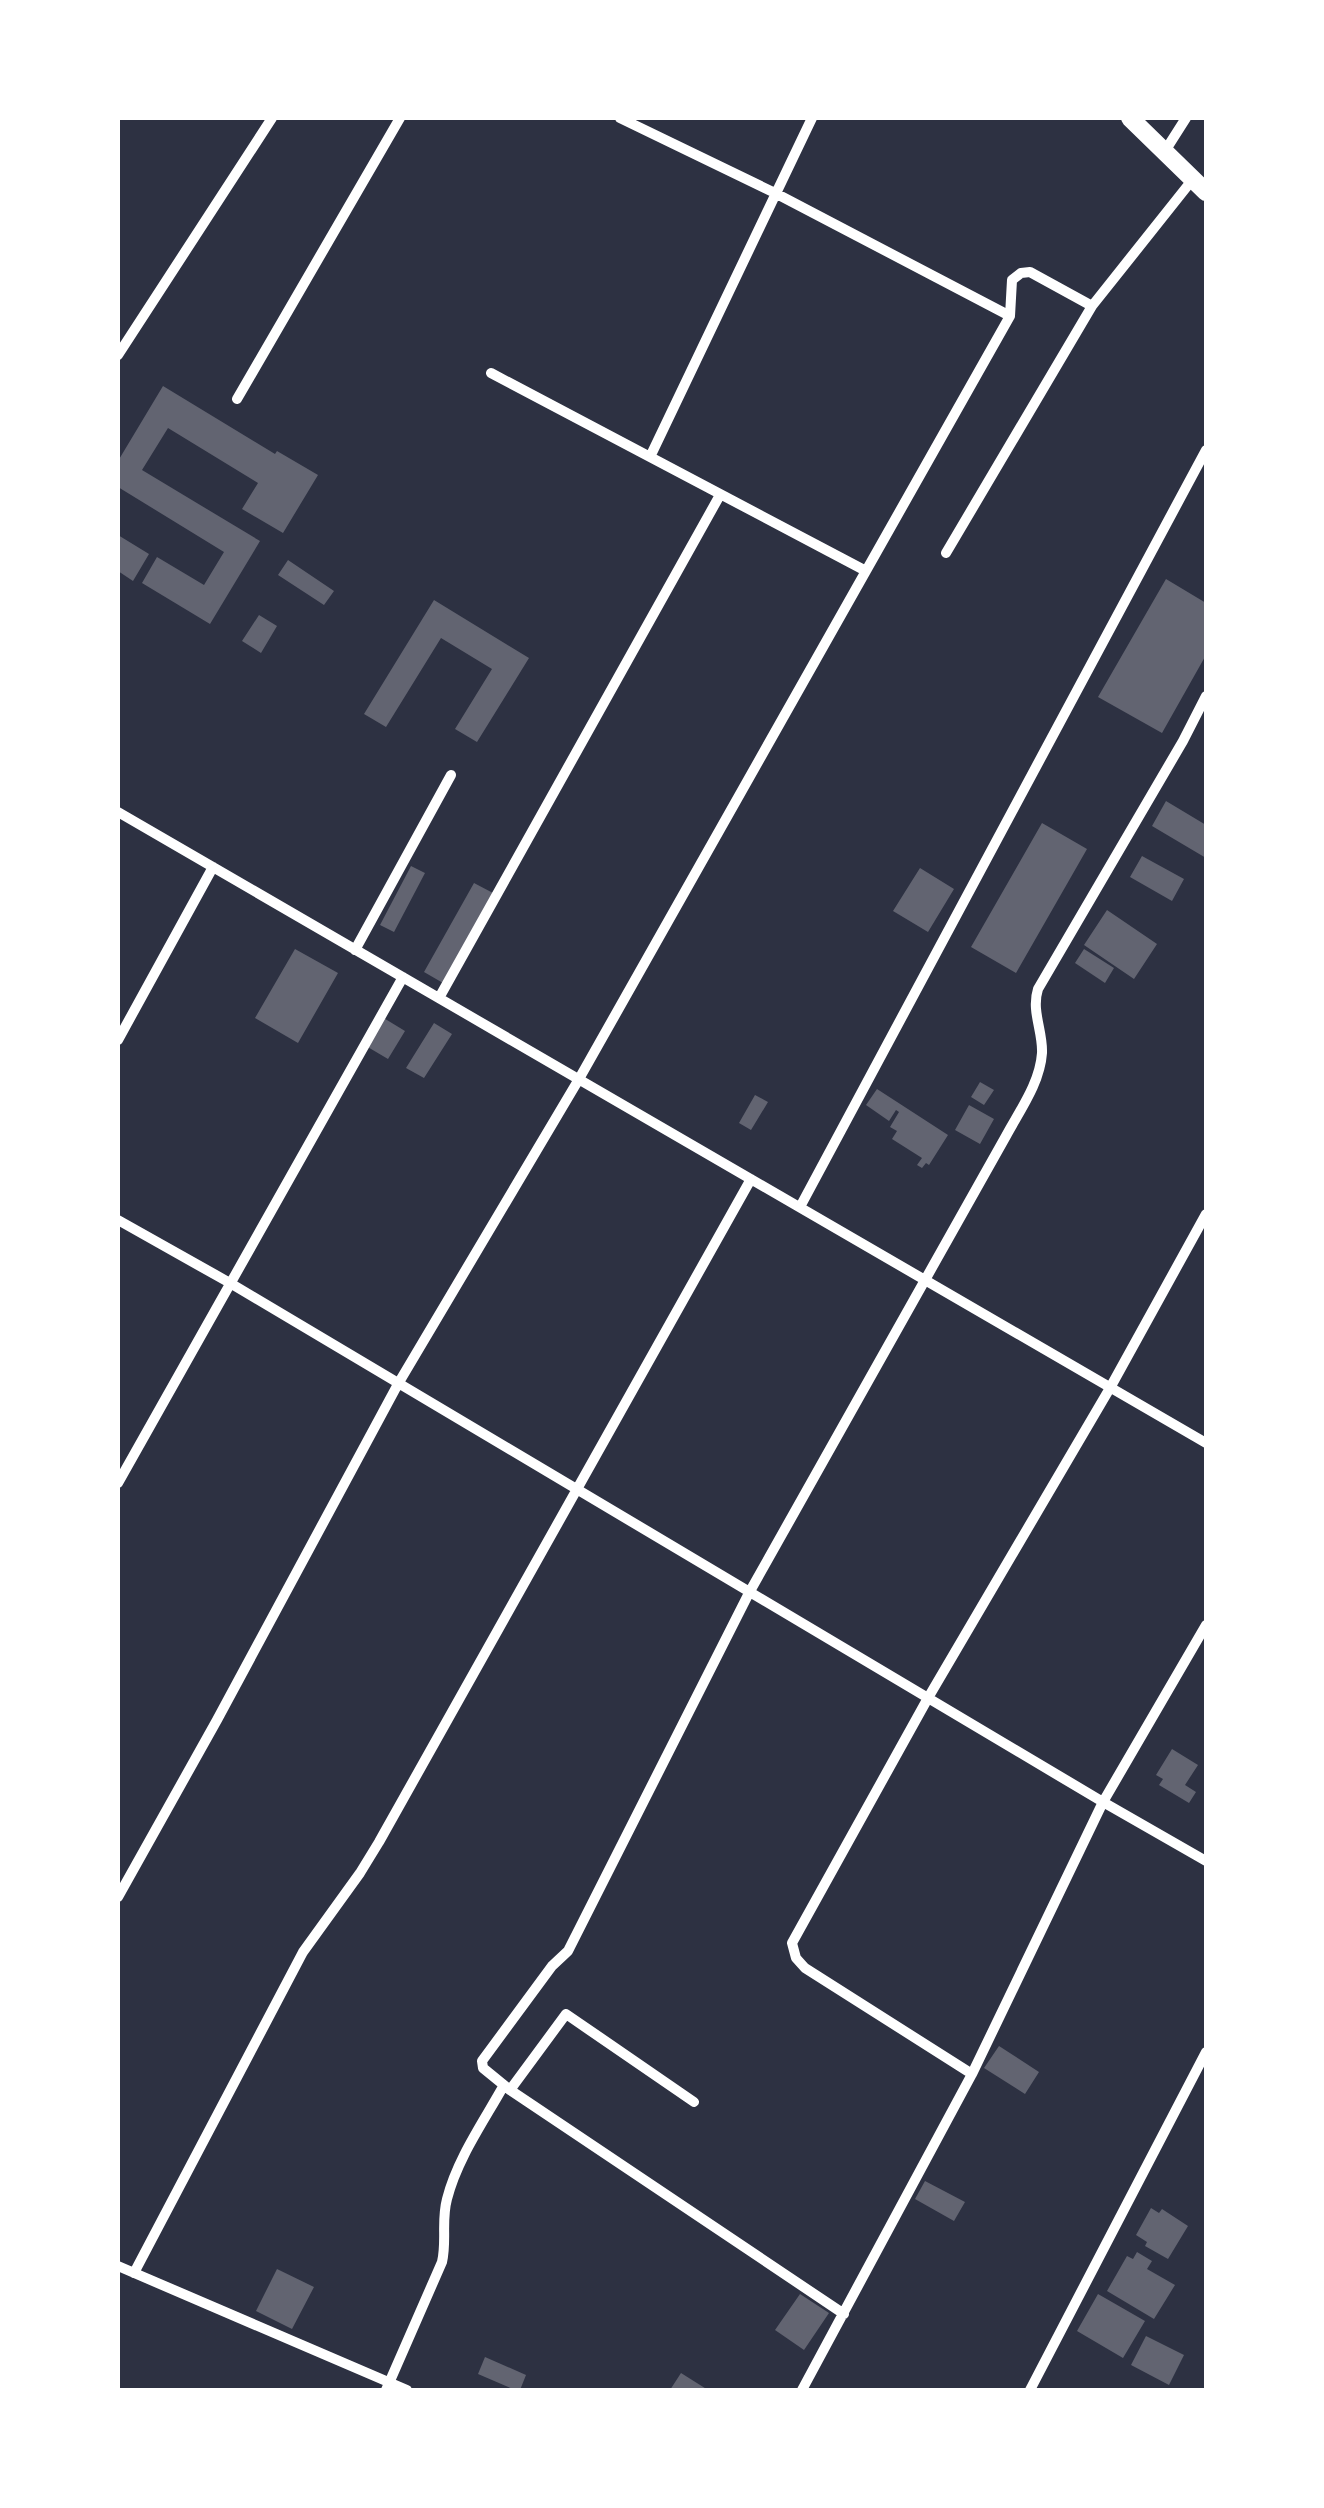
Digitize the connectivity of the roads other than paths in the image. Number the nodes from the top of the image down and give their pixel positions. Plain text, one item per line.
1 (272, 118) edge
2 (400, 118) edge
3 (620, 118) edge
4 (812, 118) edge
5 (1130, 118) edge
6 (1186, 118) edge
7 (1165, 152) junction
8 (1200, 186) edge
9 (775, 193) junction
10 (1092, 306) junction
11 (1010, 316) junction
12 (118, 355) edge
13 (491, 373) dead end
14 (237, 400) dead end
15 (1206, 450) edge
16 (650, 457) junction
17 (720, 495) junction
18 (946, 553) dead end
19 (866, 571) junction
20 (1206, 696) edge
21 (450, 775) dead end
22 (118, 812) edge
23 (213, 867) junction
24 (355, 950) junction
25 (403, 977) junction
26 (439, 998) junction
27 (118, 1040) edge
28 (579, 1080) junction
29 (751, 1179) junction
30 (800, 1208) junction
31 (1206, 1214) edge
32 (118, 1220) edge
33 (924, 1279) junction
34 (230, 1283) junction
35 (398, 1384) junction
36 (1110, 1388) junction
37 (1206, 1443) edge
38 (118, 1483) edge
39 (575, 1489) junction
40 (749, 1592) junction
41 (1206, 1625) edge
42 (928, 1698) junction
43 (1103, 1802) junction
44 (1206, 1861) edge
45 (118, 1897) edge
46 (1206, 2052) edge
47 (972, 2074) junction
48 (507, 2087) junction
49 (694, 2102) dead end
50 (118, 2266) edge
51 (134, 2273) junction
52 (844, 2314) junction
53 (387, 2387) edge
54 (407, 2390) edge
55 (802, 2390) edge
56 (1030, 2390) edge

1 - 12 street
2 - 14 street
3 - 9 street
4 - 9 street
5 - 7 main road
6 - 7 street
7 - 8 main road
8 - 10 street
9 - 11 street
9 - 16 street
10 - 11 street
10 - 18 street
11 - 19 street
13 - 16 street
15 - 30 street
16 - 17 street
17 - 19 street
17 - 26 street
19 - 28 street
20 - 33 street
21 - 24 street
22 - 23 street
23 - 24 street
23 - 27 street
24 - 25 street
25 - 26 street
25 - 34 street
26 - 28 street
28 - 29 street
28 - 35 street
29 - 30 street
29 - 39 street
30 - 33 street
31 - 36 street
32 - 34 street
33 - 36 street
33 - 40 street
34 - 35 street
34 - 38 street
35 - 39 street
35 - 45 street
36 - 37 street
36 - 42 street
39 - 40 street
39 - 51 street
40 - 42 street
40 - 48 street
41 - 43 street
42 - 43 street
42 - 47 street
43 - 44 street
43 - 47 street
46 - 56 street
47 - 52 street
48 - 49 street
48 - 52 street
48 - 53 street
50 - 51 street
51 - 53 street
52 - 55 street
53 - 54 street

